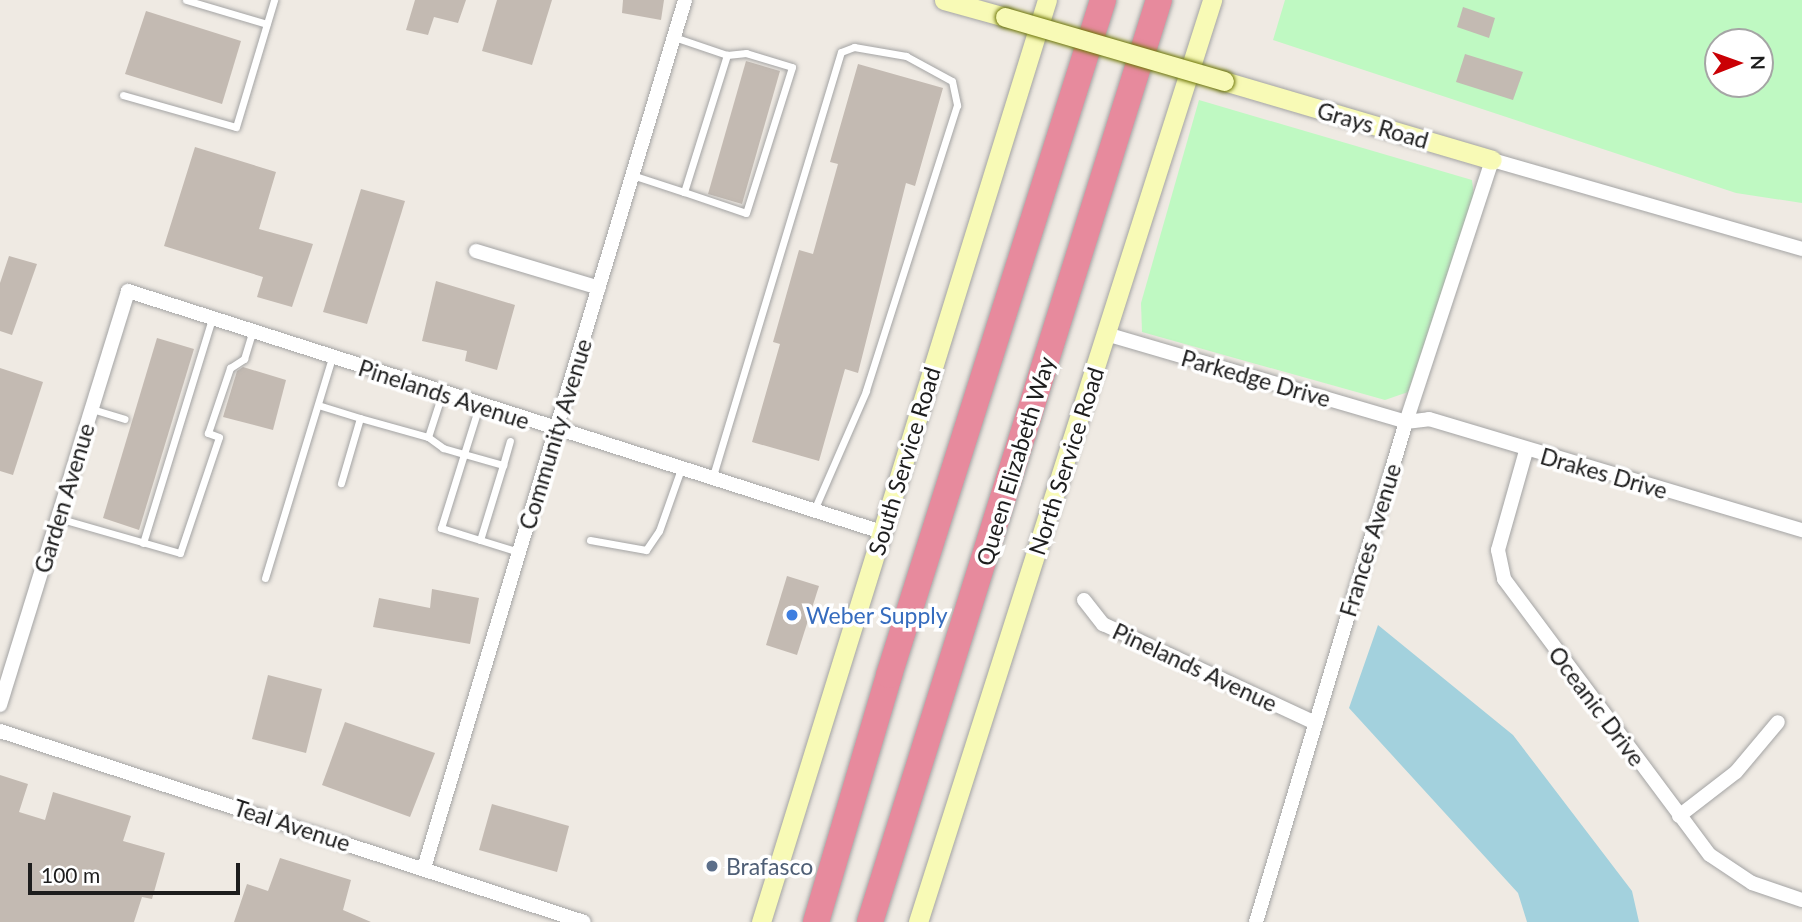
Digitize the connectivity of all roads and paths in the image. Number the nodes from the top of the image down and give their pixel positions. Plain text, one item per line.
1 (186, 0) edge
2 (274, 0) edge
3 (685, 0) edge
4 (944, 0) edge
5 (1046, 0) edge
6 (1103, 0) edge
7 (1159, 0) edge
8 (1212, 0) edge
9 (267, 24) junction
10 (674, 37) junction
11 (727, 55) junction
12 (123, 95) dead end
13 (1492, 160) junction
14 (632, 175) junction
15 (684, 192) junction
16 (1802, 249) edge
17 (476, 251) dead end
18 (599, 288) junction
19 (128, 291) joint
20 (212, 319) junction
21 (251, 331) junction
22 (1106, 334) junction
23 (332, 358) junction
24 (442, 394) junction
25 (318, 405) junction
26 (479, 406) junction
27 (91, 409) junction
28 (360, 418) junction
29 (124, 419) dead end
30 (1406, 422) junction
31 (555, 430) junction
32 (428, 436) junction
33 (510, 441) dead end
34 (1526, 451) junction
35 (464, 454) junction
36 (503, 465) junction
37 (681, 469) junction
38 (712, 479) junction
39 (341, 483) dead end
40 (814, 511) junction
41 (58, 518) junction
42 (1802, 530) edge
43 (882, 532) junction
44 (480, 540) junction
45 (590, 540) dead end
46 (143, 543) junction
47 (519, 552) junction
48 (265, 578) dead end
49 (1084, 600) dead end
50 (0, 705) edge
51 (1778, 722) dead end
52 (1315, 723) junction
53 (0, 731) edge
54 (1679, 816) junction
55 (424, 868) junction
56 (1802, 900) edge
57 (584, 922) edge
58 (761, 922) edge
59 (816, 922) edge
60 (870, 922) edge
61 (918, 922) edge
62 (1256, 922) edge

1 - 9 lane
2 - 9 lane
3 - 10 street, Community Avenue
4 - 13 street, Grays Road, bridge
5 - 43 street, South Service Road
6 - 59 highway
7 - 60 highway, Queen Elizabeth Way
8 - 22 street, North Service Road
9 - 12 lane
10 - 11 lane
10 - 14 street, Community Avenue
11 - 15 lane
11 - 15 lane
13 - 16 street, Grays Road
13 - 30 street, Frances Avenue
14 - 15 lane
14 - 18 street, Community Avenue
17 - 18 street
18 - 31 street, Community Avenue
19 - 20 street, Pinelands Avenue
19 - 27 street, Garden Avenue
20 - 21 street, Pinelands Avenue
20 - 46 lane
21 - 23 street, Pinelands Avenue
21 - 46 lane
22 - 30 street, Parkedge Drive
22 - 61 street, North Service Road
23 - 24 street, Pinelands Avenue
23 - 25 lane
24 - 26 street, Pinelands Avenue
24 - 32 lane
25 - 28 lane
25 - 48 lane
26 - 31 street, Pinelands Avenue
26 - 35 lane
27 - 29 lane
27 - 41 street, Garden Avenue
28 - 32 lane
28 - 39 lane
30 - 34 street, Drakes Drive
30 - 52 street, Frances Avenue
31 - 37 street, Pinelands Avenue
31 - 47 street, Community Avenue
32 - 35 lane
33 - 36 lane
34 - 42 street, Drakes Drive
34 - 54 street, Oceanic Drive
35 - 36 lane
35 - 44 lane
36 - 44 lane
37 - 38 street, Pinelands Avenue
37 - 45 lane
38 - 40 street, Pinelands Avenue
38 - 40 lane
40 - 43 street, Pinelands Avenue
41 - 46 lane
41 - 50 street, Garden Avenue
43 - 58 street, South Service Road
44 - 47 lane
47 - 55 street, Community Avenue
49 - 52 street, Pinelands Avenue
51 - 54 street
52 - 62 street, Frances Avenue
53 - 55 street, Teal Avenue
54 - 56 street, Oceanic Drive
55 - 57 street, Teal Avenue

